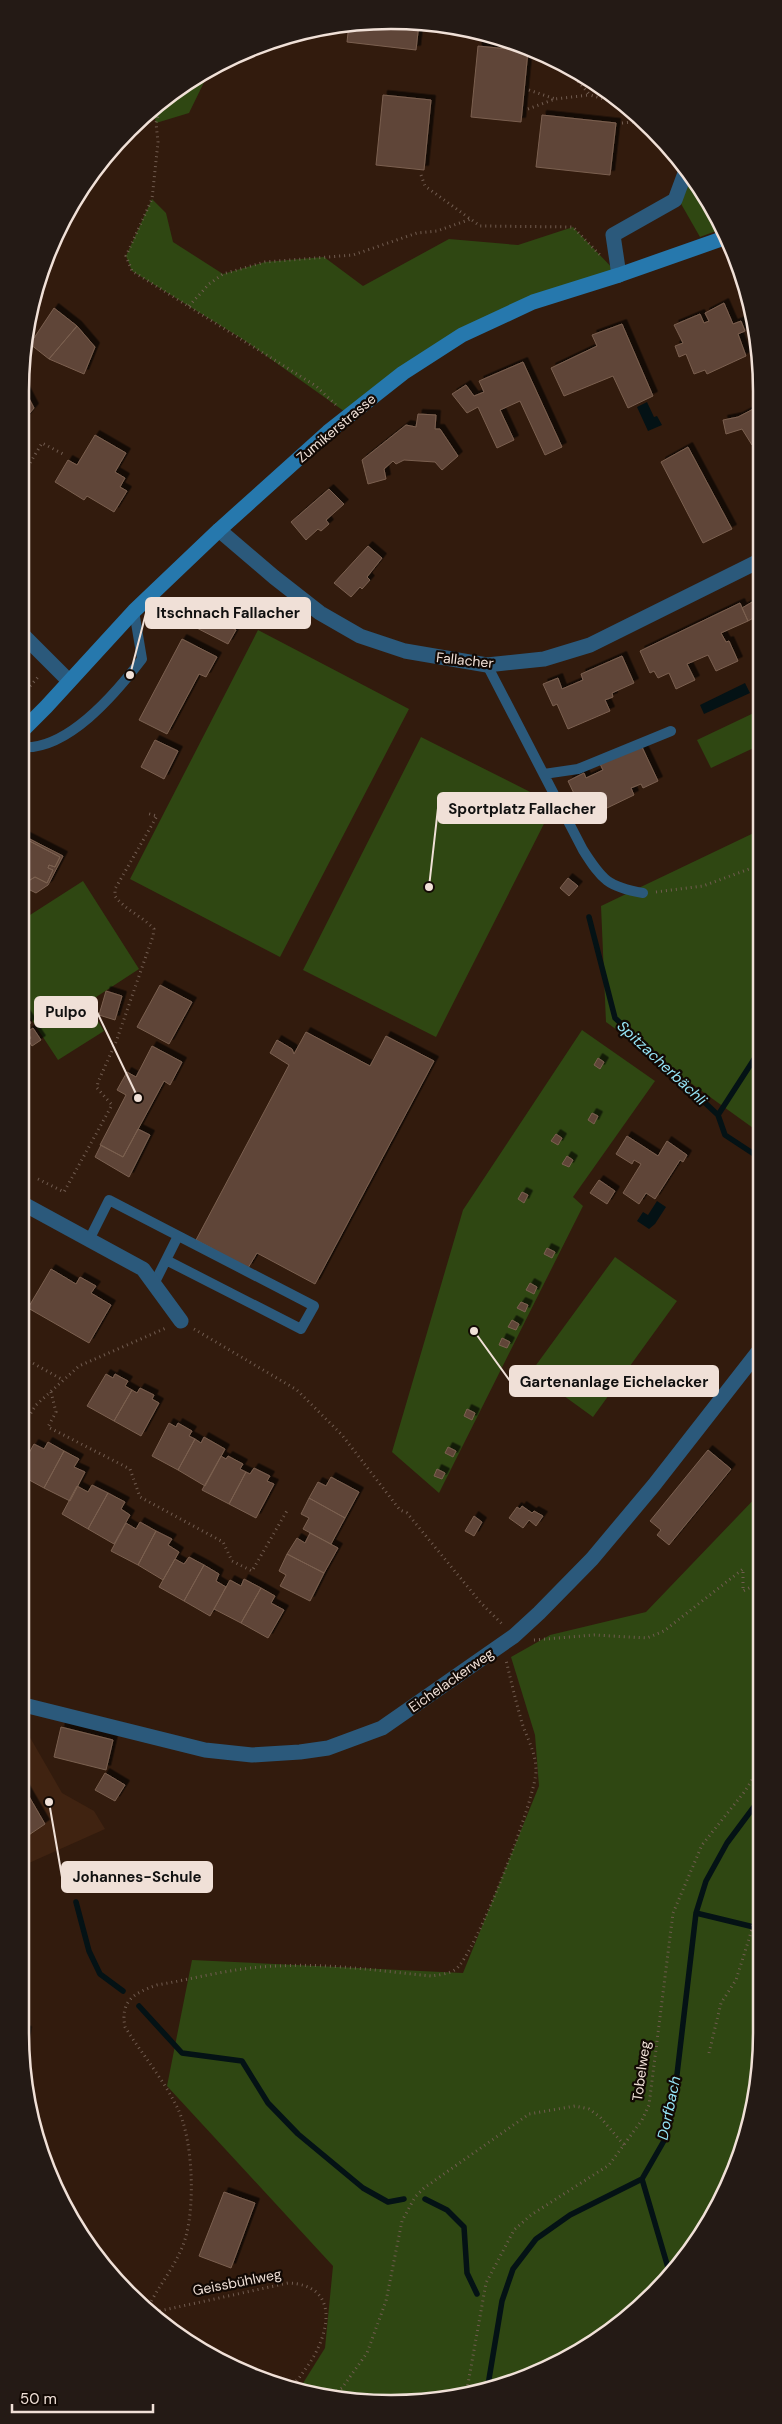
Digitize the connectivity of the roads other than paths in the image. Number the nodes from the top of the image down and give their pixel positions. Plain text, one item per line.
1 (683, 178) edge
2 (720, 239) edge
3 (619, 275) junction
4 (219, 530) junction
5 (753, 564) edge
6 (134, 611) junction
7 (29, 641) edge
8 (487, 665) junction
9 (68, 681) junction
10 (29, 724) edge
11 (671, 731) dead end
12 (29, 748) edge
13 (544, 774) junction
14 (643, 893) road end
15 (29, 1207) edge
16 (178, 1236) junction
17 (89, 1240) junction
18 (166, 1260) junction
19 (154, 1284) junction
20 (181, 1322) road end
21 (753, 1358) edge
22 (29, 1706) edge

1 - 3 street
2 - 3 main road, Zumikerstrasse
3 - 4 main road, Zumikerstrasse
4 - 6 main road, Zumikerstrasse
4 - 8 street, Fallacher
5 - 8 street, Fallacher
6 - 9 main road, Zumikerstrasse
6 - 12 lane
7 - 9 street
8 - 13 lane
9 - 10 main road, Zumikerstrasse
11 - 13 lane
13 - 14 lane
15 - 17 street
16 - 17 lane
16 - 18 lane
16 - 18 lane
17 - 19 street
18 - 19 lane
19 - 20 street
21 - 22 street, Eichelackerweg

